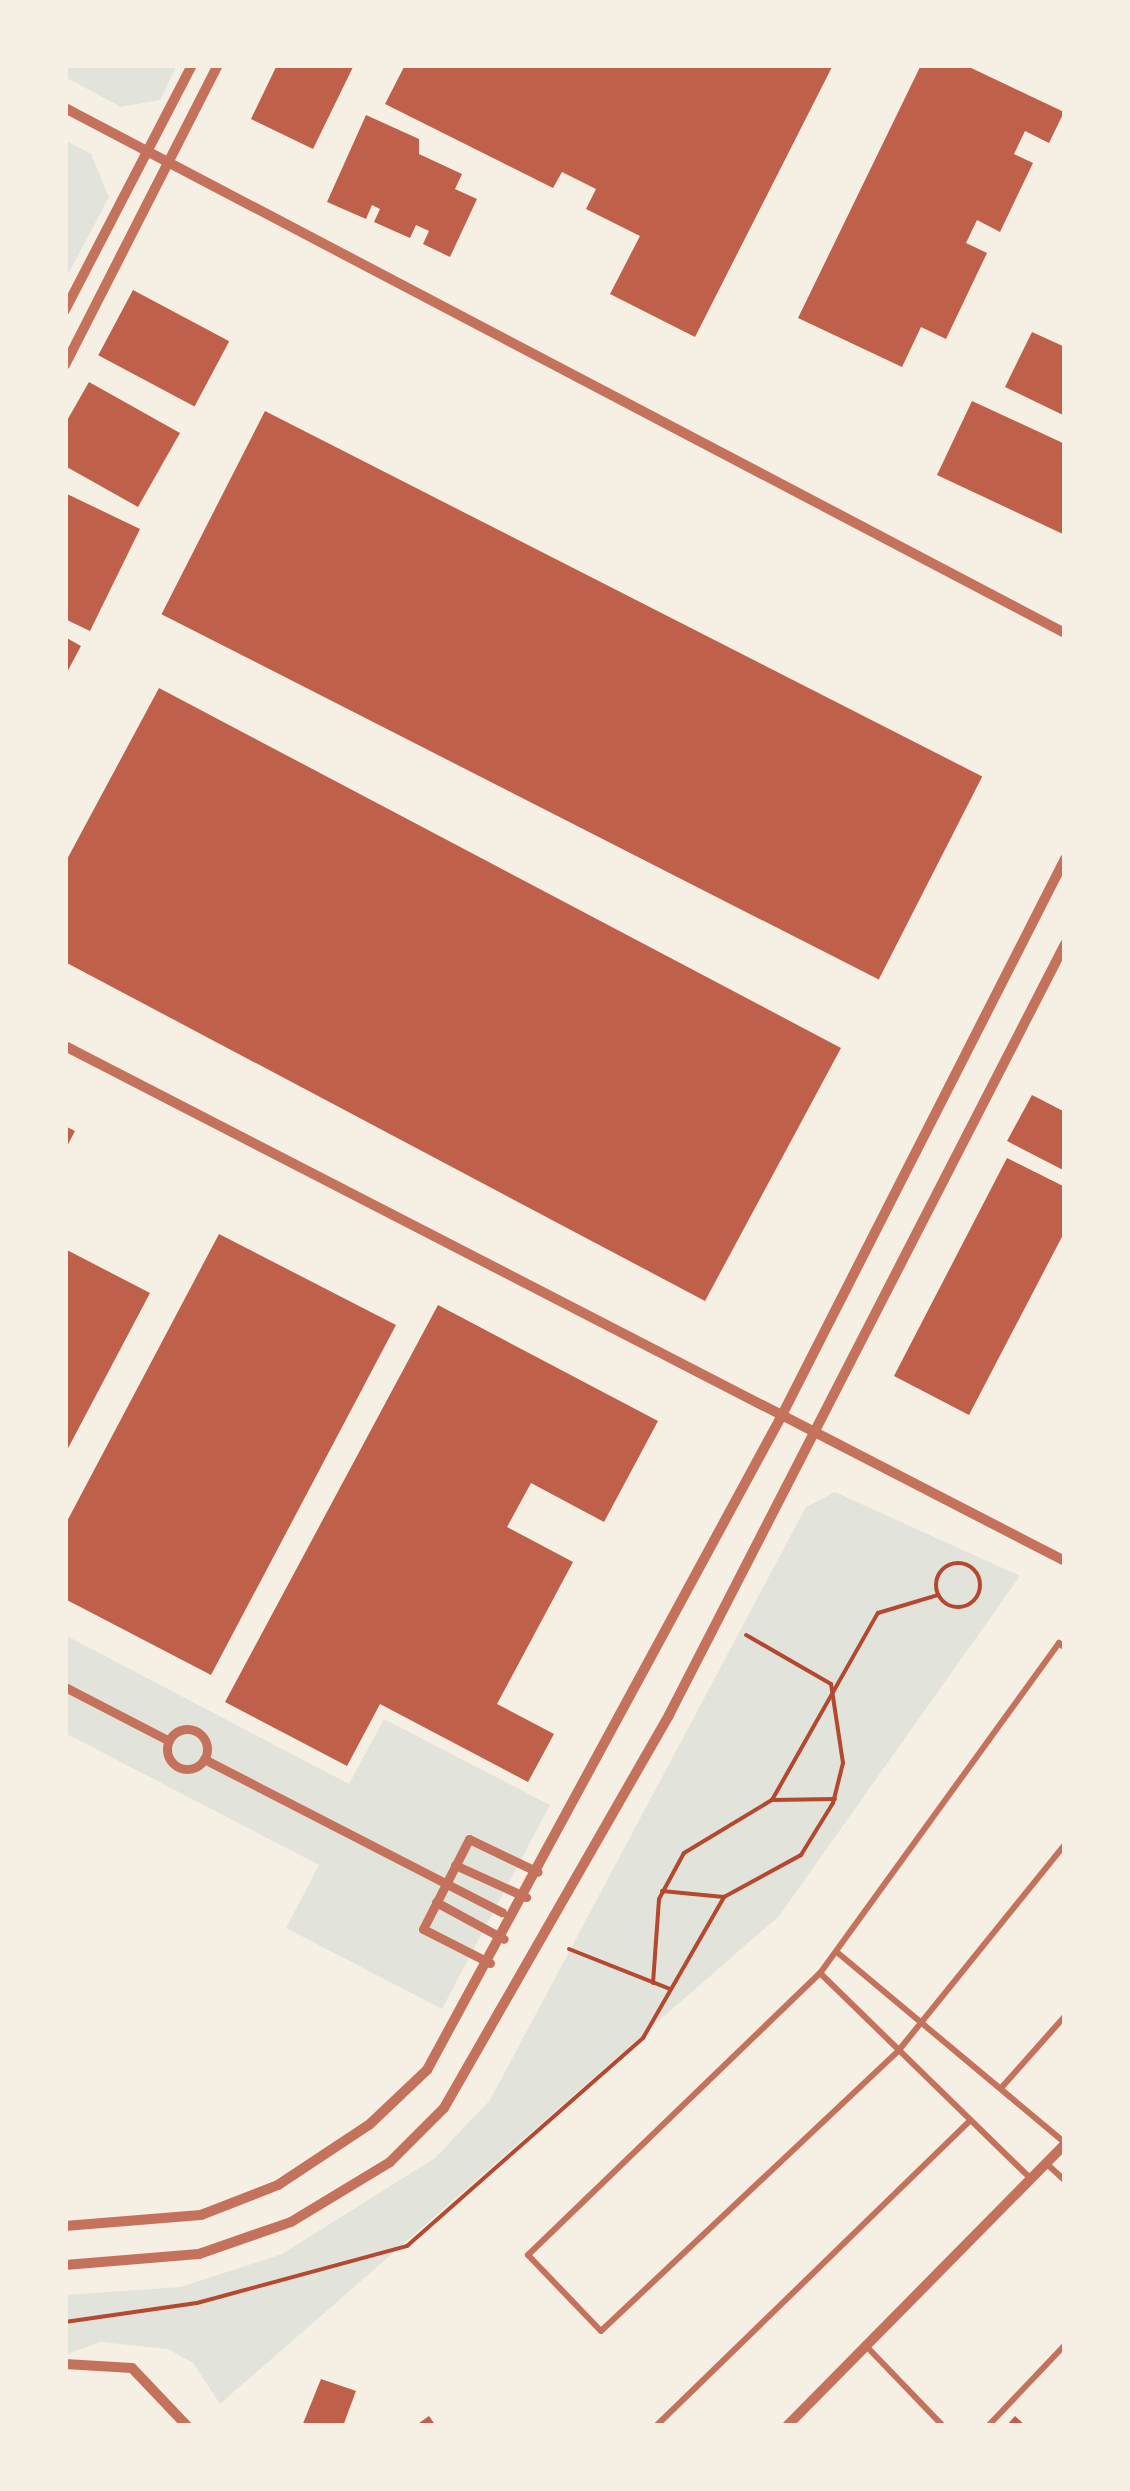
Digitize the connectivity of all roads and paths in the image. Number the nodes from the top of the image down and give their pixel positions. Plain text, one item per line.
1 (192, 65) edge
2 (218, 65) edge
3 (65, 108) edge
4 (149, 151) junction
5 (170, 161) junction
6 (65, 310) edge
7 (65, 365) edge
8 (1065, 633) edge
9 (1065, 858) edge
10 (1065, 944) edge
11 (65, 1046) edge
12 (781, 1417) junction
13 (811, 1436) junction
14 (975, 1556) dead end
15 (1065, 1561) edge
16 (970, 1566) junction
17 (938, 1595) junction
18 (746, 1635) dead end
19 (1065, 1648) edge
20 (832, 1684) junction
21 (65, 1686) edge
22 (169, 1741) junction
23 (204, 1758) junction
24 (834, 1799) junction
25 (772, 1800) junction
26 (1065, 1844) edge
27 (455, 1866) junction
28 (538, 1872) junction
29 (446, 1884) junction
30 (662, 1891) junction
31 (724, 1896) junction
32 (526, 1898) junction
33 (436, 1902) junction
34 (502, 1912) dead end
35 (504, 1939) junction
36 (569, 1949) dead end
37 (838, 1953) junction
38 (490, 1963) junction
39 (820, 1974) junction
40 (653, 1982) junction
41 (670, 1990) junction
42 (1065, 2016) edge
43 (924, 2023) junction
44 (899, 2050) junction
45 (1002, 2087) junction
46 (970, 2122) junction
47 (1065, 2144) edge
48 (1046, 2164) junction
49 (1032, 2179) junction
50 (1065, 2181) edge
51 (65, 2226) edge
52 (65, 2265) edge
53 (65, 2322) edge
54 (1065, 2345) edge
55 (870, 2350) junction
56 (65, 2364) edge
57 (187, 2426) edge
58 (656, 2426) edge
59 (787, 2426) edge
60 (943, 2426) edge
61 (988, 2426) edge

1 - 4 street
2 - 5 street
3 - 4 street
4 - 5 street
4 - 6 street
5 - 7 street
5 - 8 street
9 - 12 street
10 - 13 street
11 - 12 street
12 - 13 street
12 - 28 street
13 - 15 street
13 - 52 street
14 - 16 path
16 - 17 path
16 - 17 path
17 - 20 path
18 - 20 path
19 - 37 lane
20 - 24 path
20 - 25 path
21 - 22 street
22 - 23 street
22 - 23 street
23 - 29 street
24 - 25 path
24 - 31 path
25 - 30 path
26 - 43 lane
27 - 28 street
27 - 29 street
27 - 32 street
28 - 32 street
29 - 33 street
29 - 34 street
30 - 31 path
30 - 40 path
31 - 41 path
32 - 35 street
33 - 35 street
33 - 38 street
35 - 38 street
36 - 40 path
37 - 39 lane
37 - 43 lane
38 - 51 street
39 - 44 lane
39 - 44 lane
40 - 41 path
41 - 53 path
42 - 45 lane
43 - 44 lane
43 - 45 lane
44 - 46 lane
45 - 47 lane
46 - 49 lane
46 - 58 lane
47 - 48 street
48 - 49 street
48 - 50 lane
49 - 55 street
54 - 61 lane
55 - 59 street
55 - 60 lane
56 - 57 street

